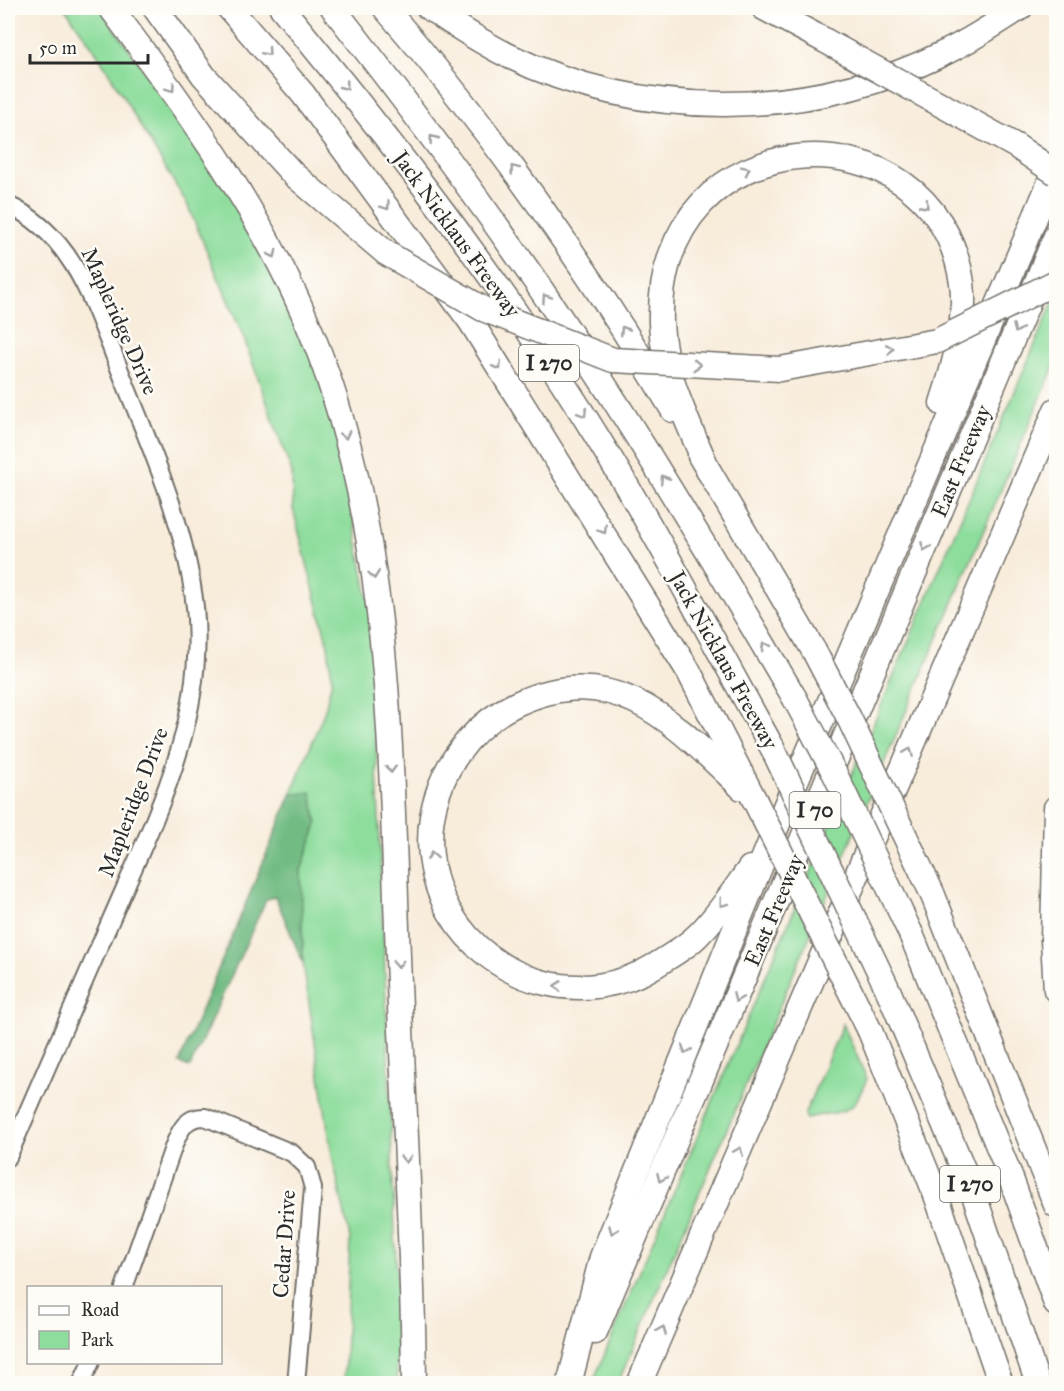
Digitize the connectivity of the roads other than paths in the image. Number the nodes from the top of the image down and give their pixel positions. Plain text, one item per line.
1 (111, 8) edge
2 (155, 8) edge
3 (229, 8) edge
4 (282, 8) edge
5 (333, 8) edge
6 (385, 8) edge
7 (429, 8) edge
8 (764, 8) edge
9 (1020, 8) edge
10 (1056, 168) edge
11 (1056, 173) edge
12 (8, 205) edge
13 (1056, 236) edge
14 (1056, 282) edge
15 (1056, 410) edge
16 (708, 470) junction
17 (909, 512) junction
18 (755, 801) junction
19 (1056, 808) edge
20 (771, 840) junction
21 (1056, 990) edge
22 (8, 1157) edge
23 (1056, 1205) edge
24 (124, 1286) edge
25 (1056, 1304) edge
26 (90, 1364) edge
27 (81, 1383) edge
28 (296, 1383) edge
29 (414, 1383) edge
30 (571, 1383) edge
31 (639, 1383) edge
32 (1001, 1383) edge
33 (1038, 1383) edge

1 -> 29 highway
2 -> 14 highway, bridge
3 -> 18 highway
4 -> 33 highway, Jack Nicklaus Freeway / I 270, bridge
25 -> 5 highway, Jack Nicklaus Freeway / I 270, bridge
16 -> 6 highway
7 - 9 highway
8 - 11 highway, bridge
10 - 17 highway
12 - 22 street, Mapleridge Drive
13 -> 30 highway, East Freeway / I 70
31 -> 15 highway
16 -> 17 highway
16 - 23 highway, bridge
17 - 20 highway
20 -> 18 highway
18 - 32 highway, bridge
19 - 21 highway
20 -> 30 highway
24 - 28 street, Cedar Drive
26 - 27 street

